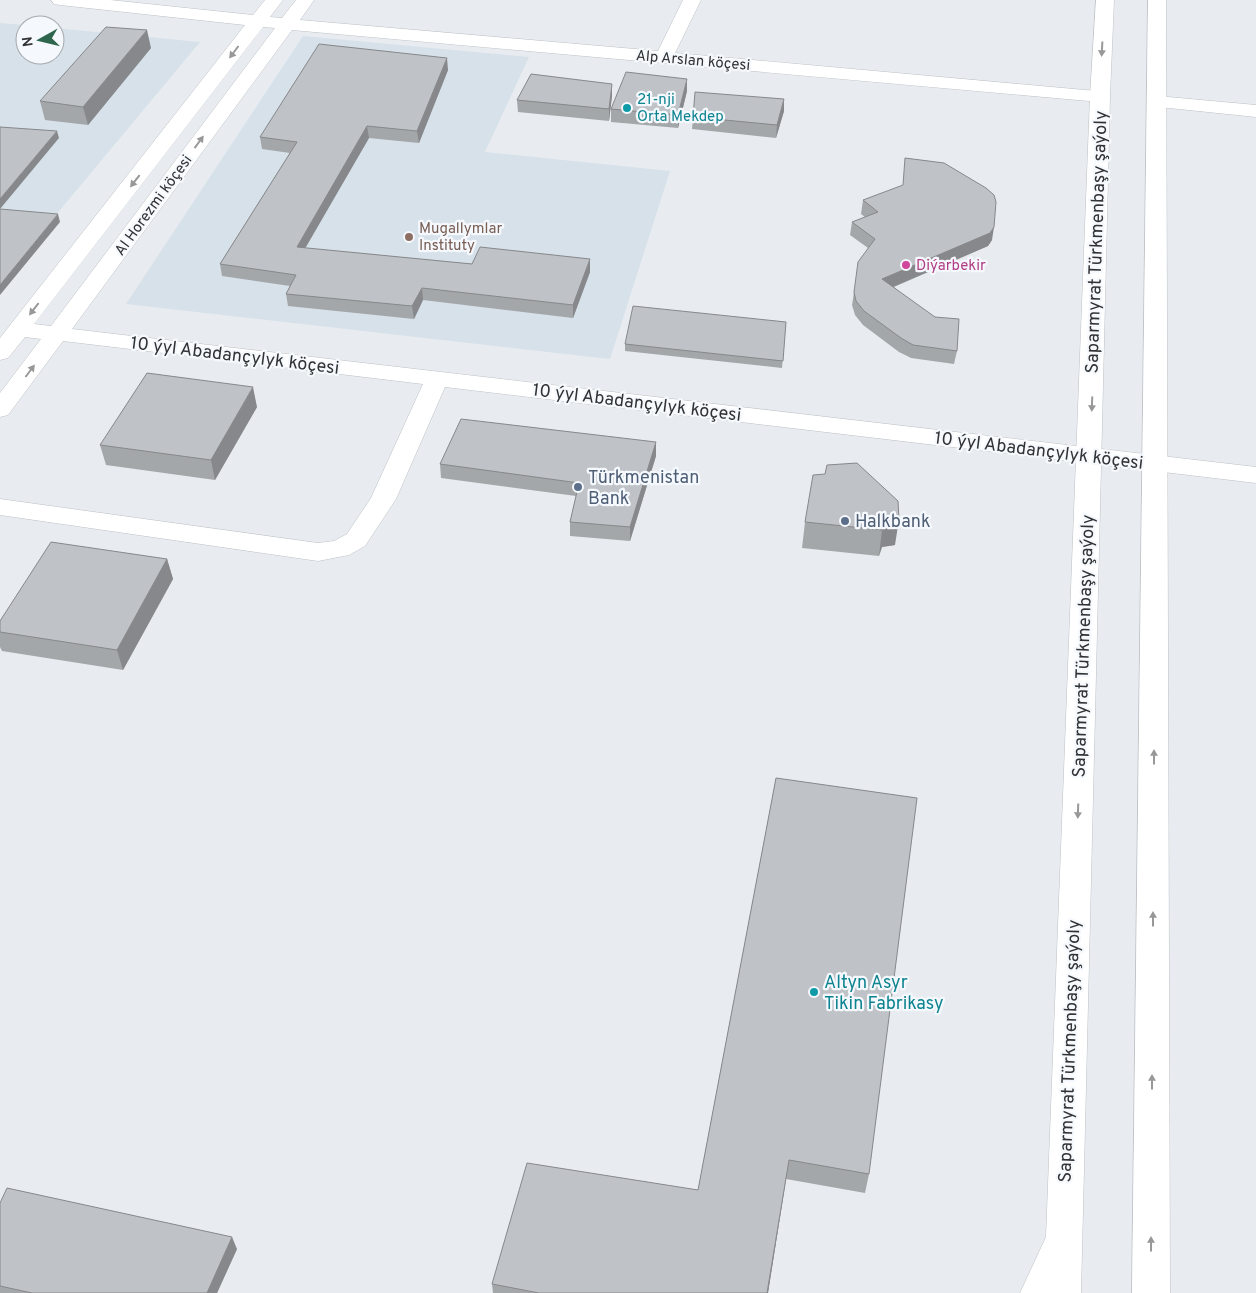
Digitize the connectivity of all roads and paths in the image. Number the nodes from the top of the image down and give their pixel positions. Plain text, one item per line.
1 (60, 0) edge
2 (274, 0) edge
3 (305, 0) edge
4 (692, 0) edge
5 (1105, 0) edge
6 (1157, 0) edge
7 (258, 21) junction
8 (287, 24) junction
9 (664, 58) junction
10 (1100, 96) junction
11 (1157, 102) junction
12 (1256, 111) edge
13 (18, 329) junction
14 (58, 334) junction
15 (0, 353) edge
16 (437, 379) junction
17 (0, 410) edge
18 (1090, 455) junction
19 (1155, 463) junction
20 (1256, 475) edge
21 (0, 507) edge
22 (1063, 1240) junction
23 (1154, 1286) edge
24 (1039, 1293) edge
25 (1062, 1293) edge

1 - 7 street, Alp Arslan köçesi
2 - 7 street, Al Horezmi köçesi
3 - 8 street, Al Horezmi köçesi
4 - 9 street
5 -> 10 street, Saparmyrat Türkmenbaşy şaýoly
6 - 11 street
7 - 8 street, Alp Arslan köçesi
7 -> 13 street, Al Horezmi köçesi
8 - 9 street, Alp Arslan köçesi
14 -> 8 street, Al Horezmi köçesi
9 - 10 street, Alp Arslan köçesi
10 -> 18 street, Saparmyrat Türkmenbaşy şaýoly
11 - 12 street
11 - 19 street
13 - 14 street, 10 ýyl Abadançylyk köçesi
13 - 15 street, Al Horezmi köçesi
14 - 16 street, 10 ýyl Abadançylyk köçesi
17 -> 14 street, Al Horezmi köçesi
16 - 18 street, 10 ýyl Abadançylyk köçesi
16 - 21 street
18 - 19 street, 10 ýyl Abadançylyk köçesi
18 -> 22 street, Saparmyrat Türkmenbaşy şaýoly
19 - 20 street, 10 ýyl Abadançylyk köçesi
23 -> 19 street
22 - 24 street
22 - 25 street, Saparmyrat Türkmenbaşy şaýoly

